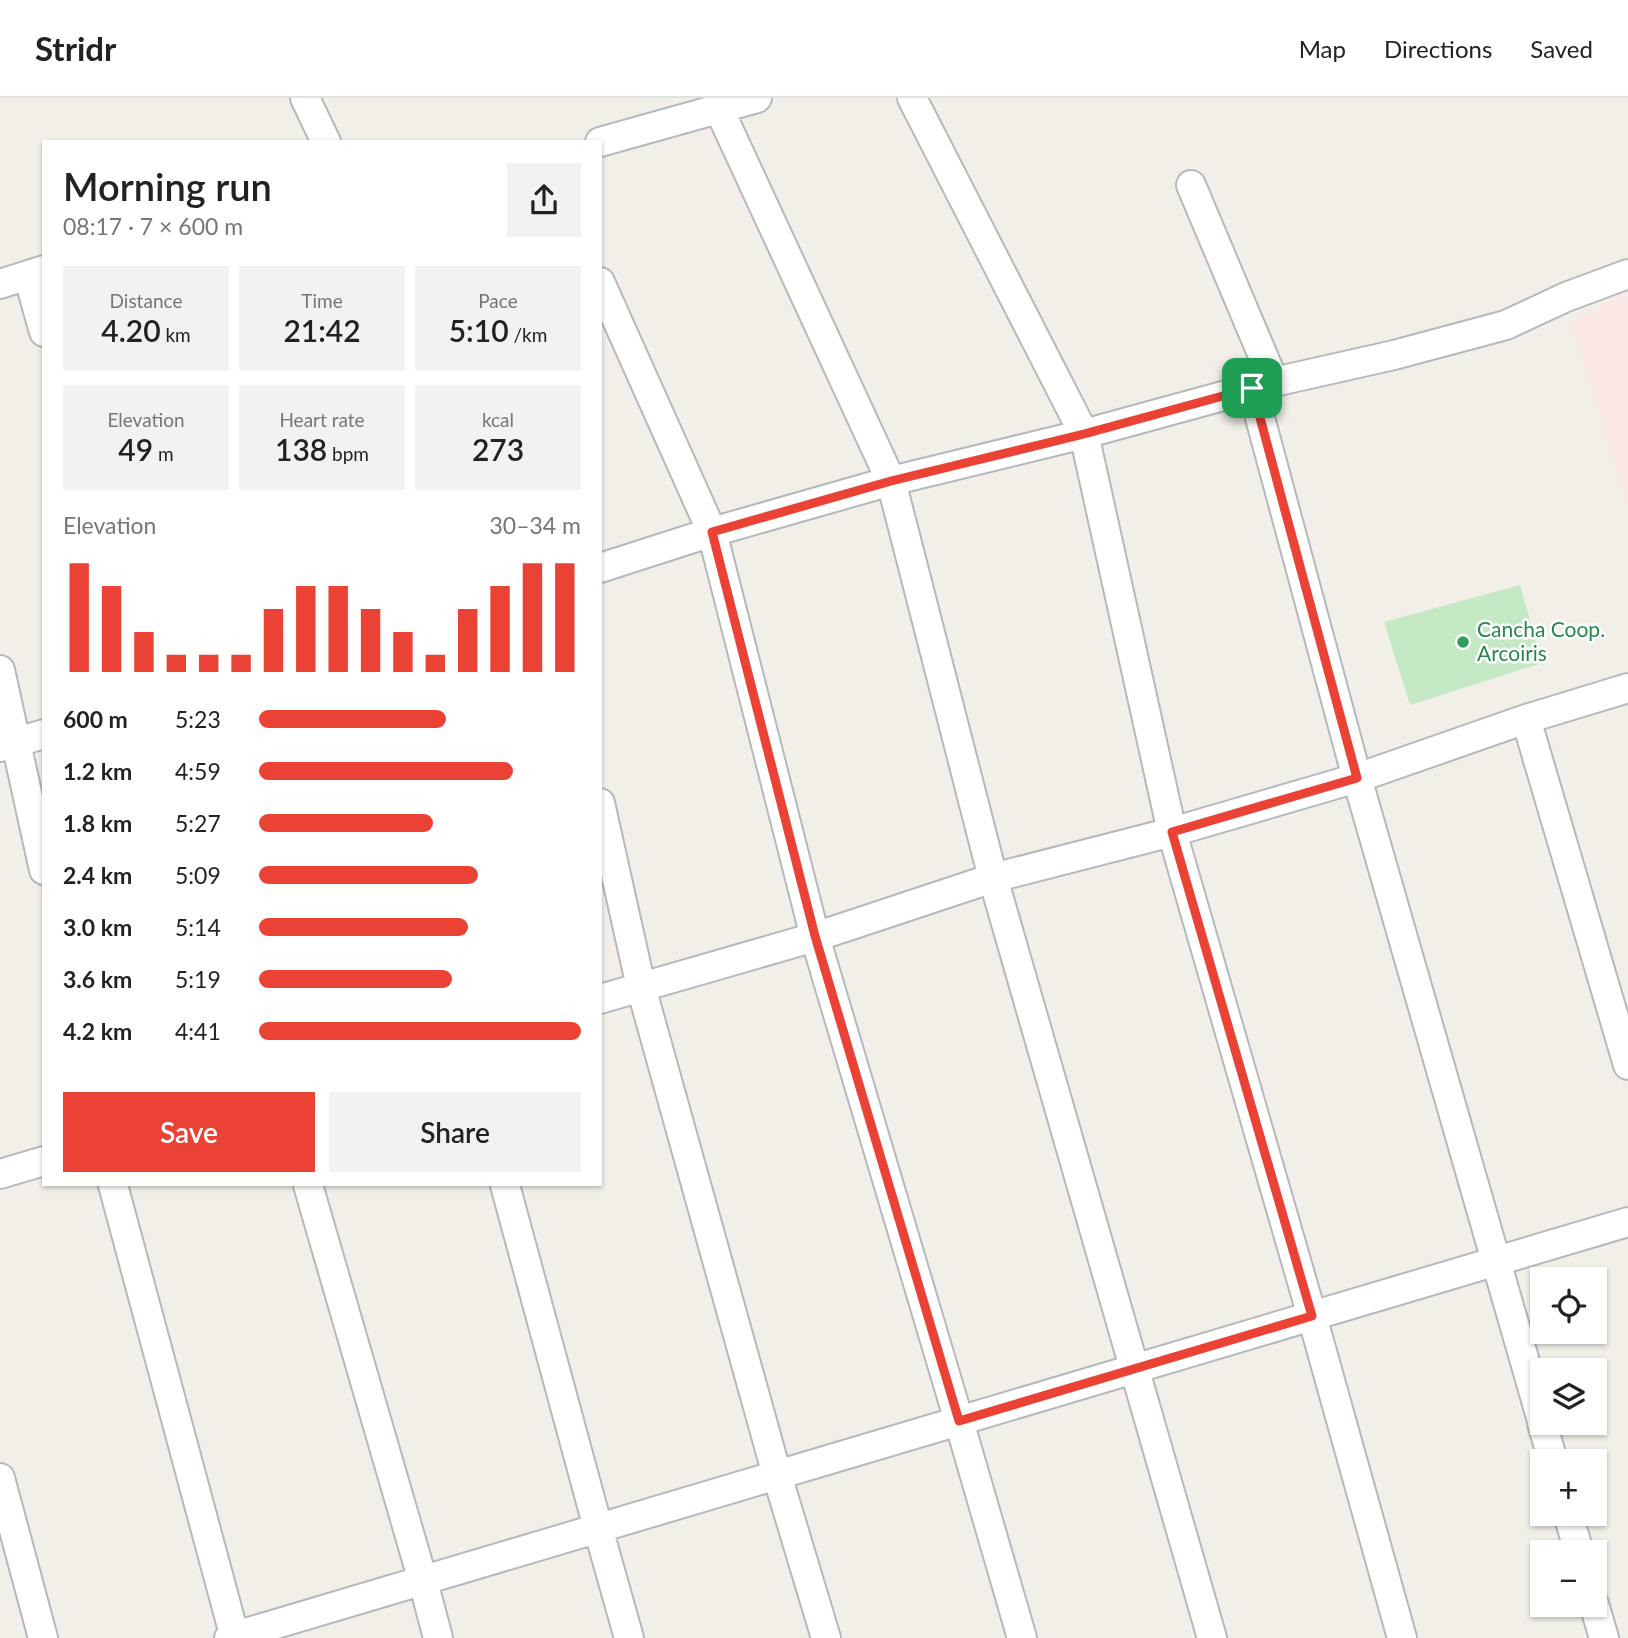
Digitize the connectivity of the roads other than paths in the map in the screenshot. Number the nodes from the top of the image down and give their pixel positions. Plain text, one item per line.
1 (305, 98) edge
2 (757, 98) edge
3 (912, 98) edge
4 (719, 108) junction
5 (325, 140) edge
6 (602, 141) edge
7 (1191, 186) dead end
8 (36, 273) edge
9 (1628, 274) edge
10 (0, 284) edge
11 (602, 286) edge
12 (42, 317) edge
13 (1263, 385) junction
14 (1084, 434) junction
15 (891, 481) junction
16 (712, 532) junction
17 (602, 567) edge
18 (0, 670) edge
19 (1628, 688) edge
20 (1526, 719) junction
21 (42, 735) edge
22 (8, 744) edge
23 (1357, 778) junction
24 (602, 812) edge
25 (1172, 832) junction
26 (42, 863) edge
27 (993, 878) junction
28 (815, 936) junction
29 (641, 987) junction
30 (602, 998) edge
31 (1628, 1065) edge
32 (42, 1162) edge
33 (0, 1174) edge
34 (113, 1186) edge
35 (308, 1186) edge
36 (505, 1186) edge
37 (1628, 1222) edge
38 (1496, 1261) junction
39 (1312, 1316) junction
40 (1135, 1369) junction
41 (1530, 1380) edge
42 (959, 1421) junction
43 (777, 1475) junction
44 (0, 1478) edge
45 (598, 1528) junction
46 (423, 1581) junction
47 (1598, 1617) edge
48 (233, 1637) edge
49 (43, 1638) edge
50 (438, 1638) edge
51 (629, 1638) edge
52 (826, 1638) edge
53 (1022, 1638) edge
54 (1212, 1638) edge
55 (1402, 1638) edge
56 (1604, 1638) edge

1 - 5 street
2 - 4 street
3 - 14 street
4 - 6 street
4 - 15 street
7 - 13 street
8 - 10 street
8 - 12 street
9 - 13 street
11 - 16 street
13 - 14 street
13 - 23 street
14 - 15 street
14 - 25 street
15 - 16 street
15 - 27 street
16 - 17 street
16 - 28 street
18 - 22 street
19 - 20 street
20 - 23 street
20 - 31 street
21 - 22 street
22 - 26 street
23 - 25 street
23 - 38 street
24 - 29 street
25 - 27 street
25 - 39 street
27 - 28 street
27 - 40 street
28 - 29 street
28 - 42 street
29 - 30 street
29 - 43 street
32 - 33 street
34 - 48 street
35 - 46 street
36 - 45 street
37 - 38 street
38 - 39 street
38 - 41 street
39 - 40 street
39 - 55 street
40 - 42 street
40 - 54 street
42 - 43 street
42 - 53 street
43 - 45 street
43 - 52 street
44 - 49 street
45 - 46 street
45 - 51 street
46 - 48 street
46 - 50 street
47 - 56 street

